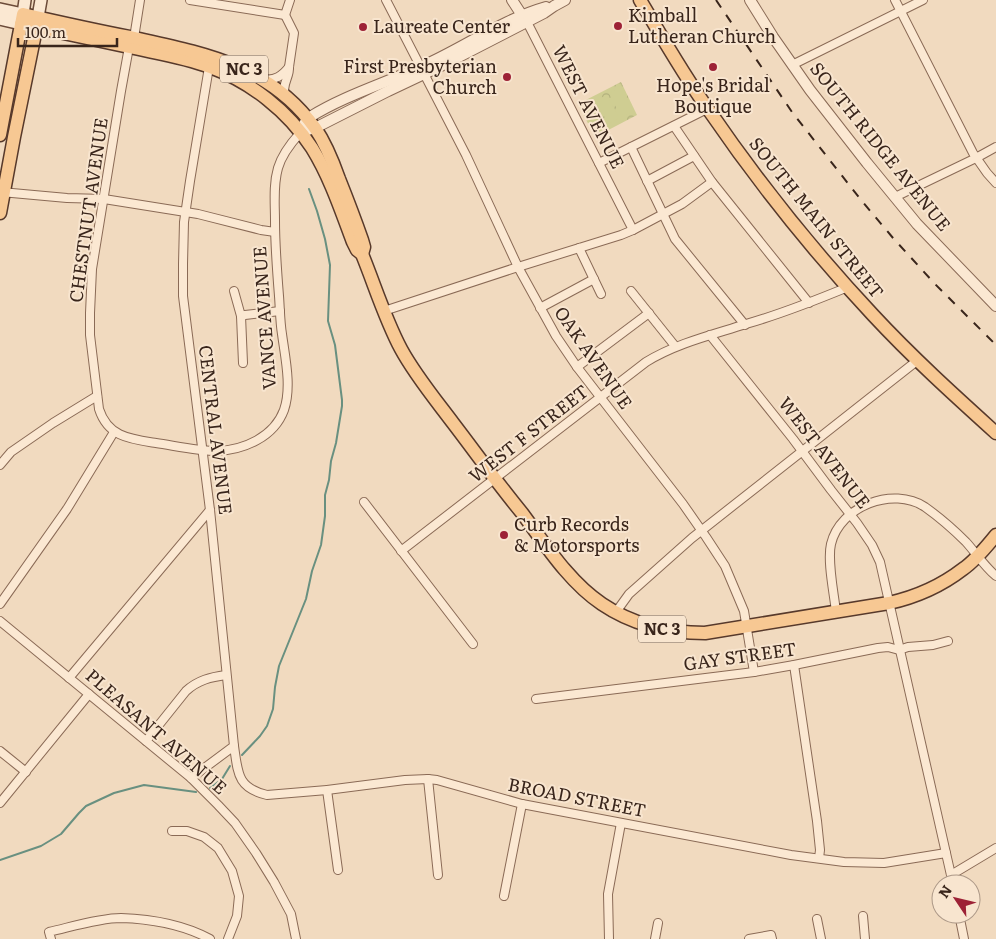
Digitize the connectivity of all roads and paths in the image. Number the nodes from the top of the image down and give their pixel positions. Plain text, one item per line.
1 (25, 0) edge
2 (41, 0) edge
3 (140, 0) edge
4 (190, 0) edge
5 (290, 0) edge
6 (386, 0) edge
7 (512, 0) edge
8 (565, 0) edge
9 (640, 0) edge
10 (750, 0) edge
11 (895, 0) edge
12 (923, 0) edge
13 (0, 9) edge
14 (901, 11) junction
15 (285, 15) junction
16 (0, 19) edge
17 (22, 19) junction
18 (525, 19) junction
19 (37, 22) junction
20 (131, 43) junction
21 (792, 65) junction
22 (209, 67) junction
23 (289, 67) junction
24 (422, 71) junction
25 (260, 78) junction
26 (287, 98) junction
27 (707, 109) junction
28 (311, 123) junction
29 (674, 126) junction
30 (300, 132) junction
31 (0, 135) edge
32 (631, 147) junction
33 (996, 148) edge
34 (694, 156) junction
35 (976, 158) junction
36 (599, 163) junction
37 (647, 181) junction
38 (712, 182) junction
39 (996, 183) edge
40 (2, 193) edge
41 (895, 196) junction
42 (104, 199) junction
43 (186, 211) junction
44 (0, 213) edge
45 (664, 214) junction
46 (633, 230) junction
47 (275, 232) junction
48 (578, 248) junction
49 (362, 254) junction
50 (518, 267) junction
51 (594, 279) junction
52 (848, 287) junction
53 (234, 291) dead end
54 (631, 291) dead end
55 (601, 294) dead end
56 (809, 303) junction
57 (996, 306) edge
58 (540, 308) junction
59 (280, 311) junction
60 (384, 311) junction
61 (649, 313) junction
62 (241, 316) junction
63 (744, 325) junction
64 (710, 335) junction
65 (675, 346) junction
66 (918, 360) junction
67 (243, 363) dead end
68 (577, 367) junction
69 (97, 396) junction
70 (601, 397) junction
71 (114, 432) junction
72 (996, 433) edge
73 (203, 450) junction
74 (802, 452) junction
75 (0, 465) edge
76 (495, 479) junction
77 (364, 502) dead end
78 (210, 510) junction
79 (851, 514) junction
80 (702, 530) junction
81 (996, 535) edge
82 (402, 551) junction
83 (977, 556) junction
84 (996, 576) edge
85 (889, 603) junction
86 (0, 604) edge
87 (616, 612) junction
88 (836, 612) junction
89 (0, 621) edge
90 (747, 626) junction
91 (948, 641) dead end
92 (473, 644) dead end
93 (899, 650) junction
94 (794, 665) junction
95 (754, 672) junction
96 (226, 675) junction
97 (69, 678) junction
98 (89, 694) junction
99 (536, 699) dead end
100 (146, 741) junction
101 (234, 746) junction
102 (0, 751) edge
103 (26, 772) junction
104 (191, 778) junction
105 (428, 779) junction
106 (326, 790) junction
107 (0, 803) edge
108 (522, 804) junction
109 (621, 823) junction
110 (172, 832) dead end
111 (996, 848) edge
112 (946, 853) junction
113 (819, 858) junction
114 (338, 870) dead end
115 (951, 874) edge
116 (953, 874) edge
117 (438, 875) dead end
118 (504, 896) dead end
119 (863, 916) dead end
120 (817, 919) dead end
121 (658, 923) dead end
122 (961, 924) edge
123 (51, 939) edge
124 (210, 939) edge
125 (228, 939) edge
126 (296, 939) edge
127 (609, 939) edge
128 (655, 939) edge
129 (749, 939) edge
130 (772, 939) edge
131 (821, 939) edge
132 (865, 939) edge
133 (964, 939) edge

1 - 17 main road
2 - 19 main road
3 - 20 street, CHESTNUT AVENUE
4 - 15 street
5 - 15 street
6 - 24 street, OAK AVENUE
7 - 18 street, WEST AVENUE
8 - 18 street
9 - 27 main road, SOUTH MAIN STREET
10 - 21 street, SOUTH RIDGE AVENUE
11 - 14 street
12 - 14 street
13 - 17 main road
14 - 21 street
14 - 35 street
15 - 23 street
16 - 17 main road
17 - 19 main road, NC 3
17 - 31 main road
18 - 24 street
18 - 36 street, WEST AVENUE
19 - 20 main road, NC 3
19 - 40 main road
20 - 22 main road, NC 3
20 - 25 main road, NC 3
20 - 42 street, CHESTNUT AVENUE
21 - 41 street, SOUTH RIDGE AVENUE
22 - 30 main road, NC 3
22 - 43 street, CENTRAL AVENUE
23 - 25 street
23 - 26 street
24 - 28 street
24 - 50 street, OAK AVENUE
25 - 26 main road, NC 3
26 - 28 main road, NC 3
27 - 29 street
27 - 52 main road, SOUTH MAIN STREET
28 - 30 street
28 - 49 main road, NC 3
29 - 32 street
29 - 34 street
30 - 47 street, VANCE AVENUE
30 - 49 main road, NC 3
32 - 36 street
32 - 37 street
33 - 35 street
34 - 37 street
34 - 38 street
35 - 39 street
35 - 41 street
36 - 46 street, WEST AVENUE
37 - 45 street
38 - 45 street
38 - 56 street
40 - 42 street
40 - 44 main road
41 - 57 street, SOUTH RIDGE AVENUE
42 - 43 street
42 - 69 street, CHESTNUT AVENUE
43 - 47 street
43 - 73 street, CENTRAL AVENUE
45 - 46 street
45 - 63 street
46 - 48 street
47 - 59 street, VANCE AVENUE
48 - 50 street
48 - 51 street
49 - 60 main road, NC 3
50 - 58 street, OAK AVENUE
50 - 60 street
51 - 55 street
51 - 58 street
52 - 56 street, WEST F STREET
52 - 66 main road, SOUTH MAIN STREET
53 - 62 street
54 - 61 street
56 - 63 street, WEST F STREET
58 - 68 street, OAK AVENUE
59 - 62 street
59 - 73 street, VANCE AVENUE
60 - 76 main road, NC 3
61 - 65 street
61 - 68 street
62 - 67 street
63 - 64 street, WEST F STREET
64 - 65 street, WEST F STREET
64 - 74 street, WEST AVENUE
65 - 70 street, WEST F STREET
66 - 72 main road, SOUTH MAIN STREET
66 - 74 street
68 - 70 street, OAK AVENUE
69 - 71 street, CHESTNUT AVENUE
69 - 75 street
70 - 76 street, WEST F STREET
70 - 80 street, OAK AVENUE
71 - 73 street
71 - 86 street
73 - 78 street, CENTRAL AVENUE
74 - 79 street, WEST AVENUE
74 - 80 street
76 - 82 street, WEST F STREET
76 - 87 main road, NC 3
77 - 82 street
78 - 96 street, CENTRAL AVENUE
78 - 97 street
79 - 83 street
79 - 85 street, WEST AVENUE
79 - 88 street
80 - 87 street
80 - 90 street, OAK AVENUE
81 - 83 main road, NC 3
82 - 92 street
83 - 84 street
83 - 85 main road, NC 3
85 - 88 main road, NC 3
85 - 93 street, WEST AVENUE
87 - 90 main road, NC 3
88 - 90 main road, NC 3
89 - 97 street, PLEASANT AVENUE
90 - 95 street, OAK AVENUE
91 - 93 street, GAY STREET
93 - 94 street, GAY STREET
93 - 112 street, WEST AVENUE
94 - 95 street, GAY STREET
94 - 113 street
95 - 99 street, GAY STREET
96 - 100 street
96 - 101 street, CENTRAL AVENUE
97 - 98 street, PLEASANT AVENUE
98 - 100 street, PLEASANT AVENUE
98 - 103 street
100 - 104 street, PLEASANT AVENUE
101 - 104 street
101 - 106 street, BROAD STREET
102 - 103 street
103 - 107 street
104 - 126 street, PLEASANT AVENUE
105 - 106 street, BROAD STREET
105 - 108 street, BROAD STREET
105 - 117 street
106 - 114 street
108 - 109 street, BROAD STREET
108 - 118 street
109 - 113 street, BROAD STREET
109 - 127 street
110 - 125 street
111 - 116 street
112 - 113 street, BROAD STREET
112 - 115 street, WEST AVENUE
119 - 132 street
120 - 131 street
121 - 128 street
122 - 133 street
123 - 124 street
129 - 130 street

